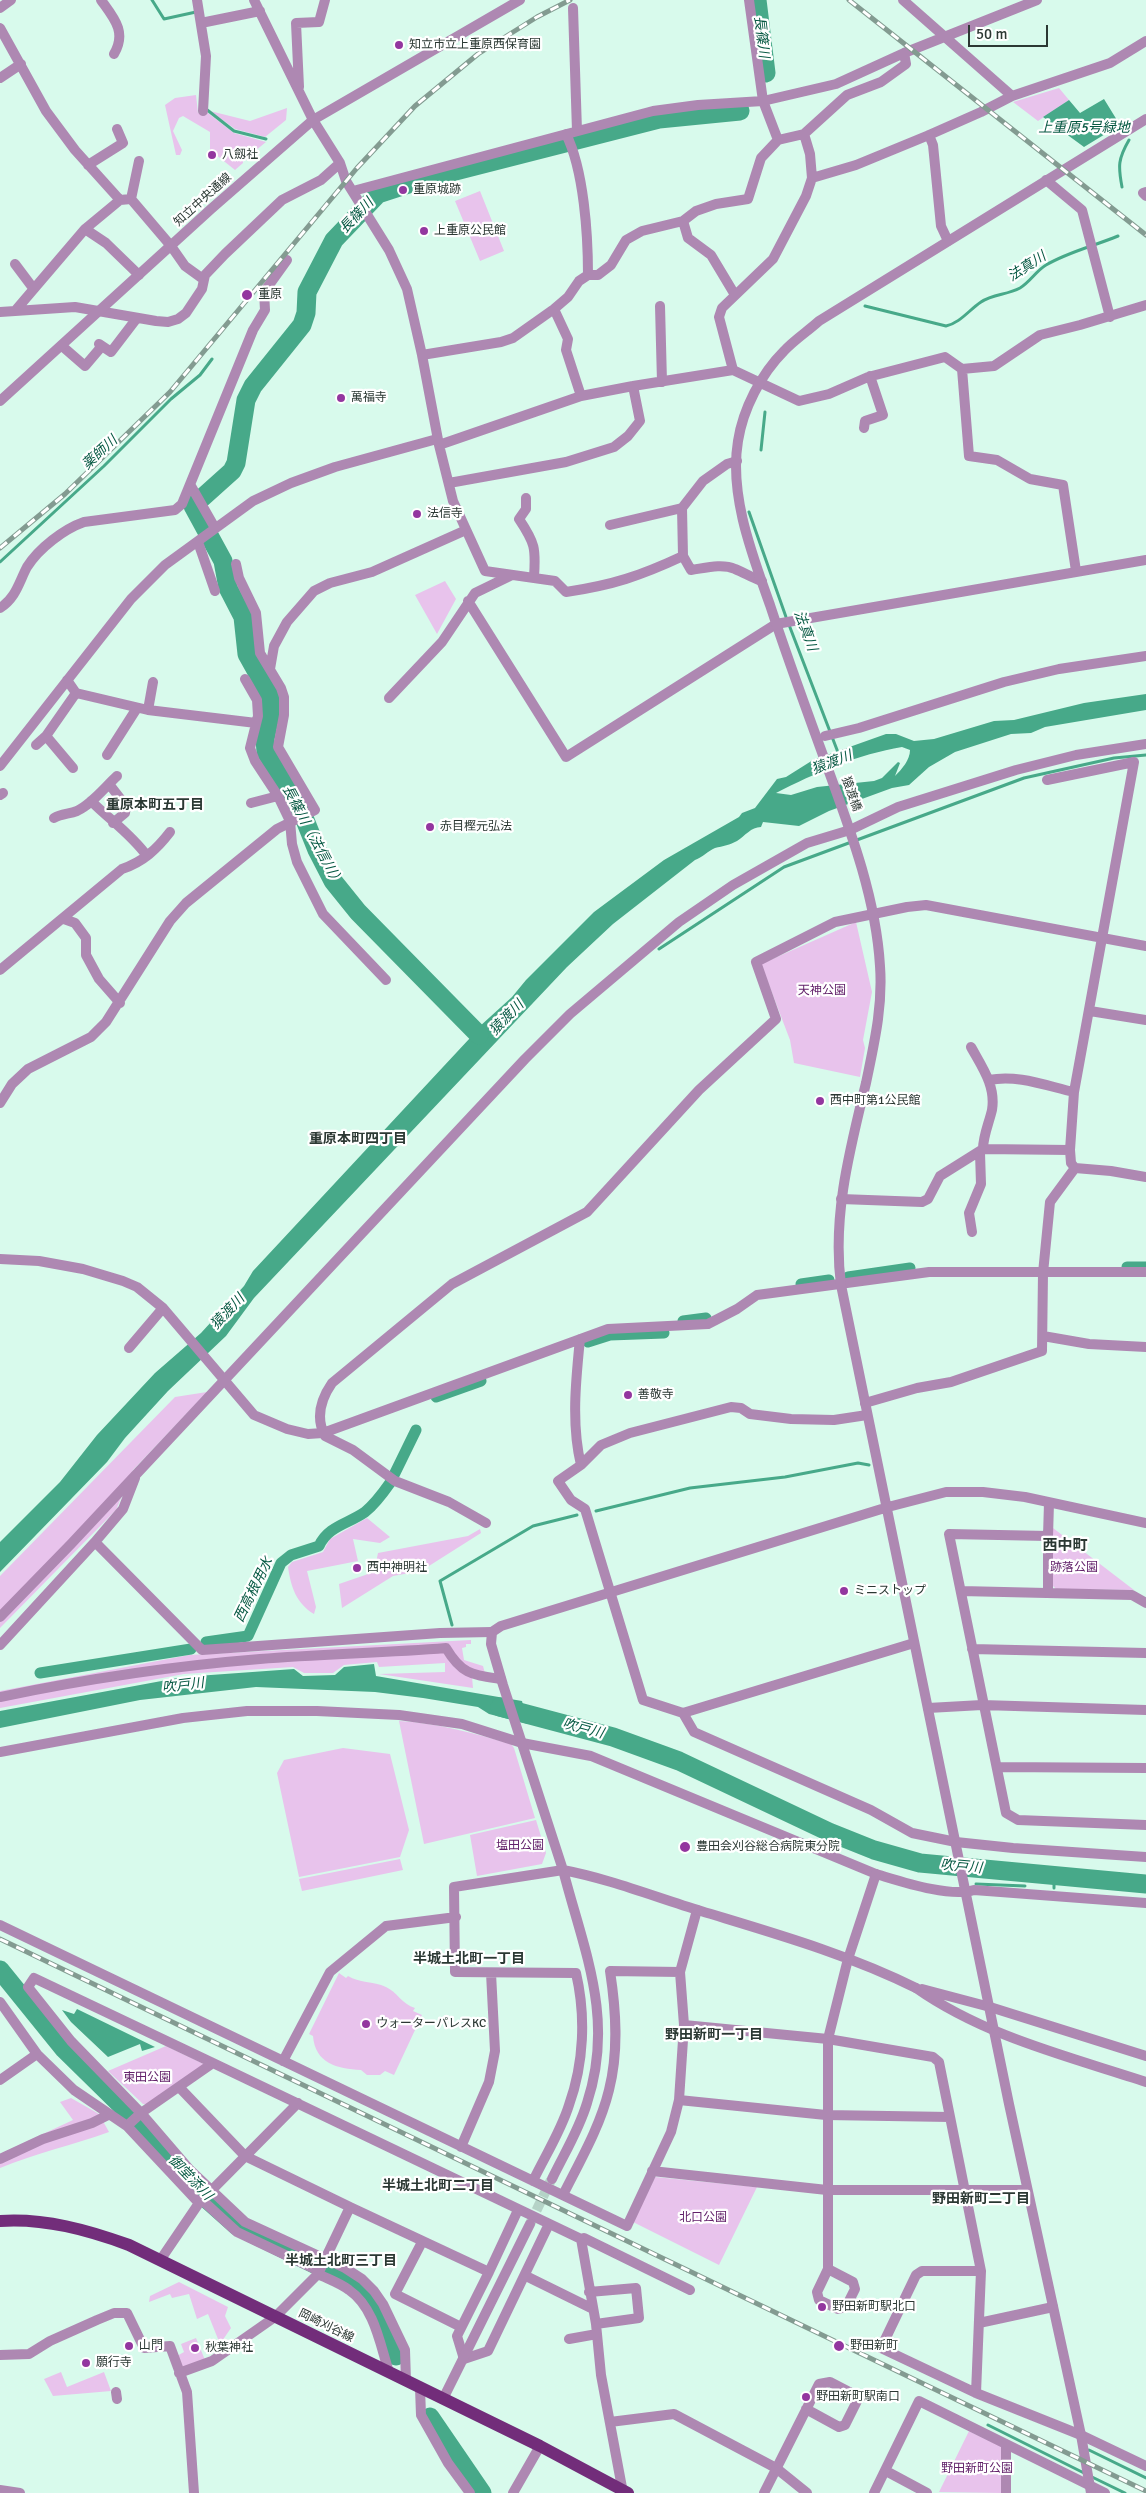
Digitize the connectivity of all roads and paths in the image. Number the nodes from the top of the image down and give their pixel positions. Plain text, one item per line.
1 (11, 0) edge
2 (101, 0) edge
3 (197, 0) edge
4 (254, 0) edge
5 (325, 0) edge
6 (520, 0) edge
7 (749, 0) edge
8 (903, 0) edge
9 (1036, 0) edge
10 (0, 8) edge
11 (574, 8) dead end
12 (260, 12) junction
13 (201, 23) junction
14 (0, 28) edge
15 (945, 37) junction
16 (1146, 41) edge
17 (904, 53) junction
18 (114, 54) dead end
19 (21, 64) junction
20 (0, 78) edge
21 (300, 92) junction
22 (1012, 96) junction
23 (763, 101) junction
24 (204, 108) dead end
25 (1146, 119) edge
26 (312, 120) junction
27 (117, 129) dead end
28 (577, 131) junction
29 (804, 134) junction
30 (929, 135) junction
31 (567, 137) junction
32 (778, 140) junction
33 (139, 161) dead end
34 (340, 163) junction
35 (88, 165) junction
36 (812, 178) junction
37 (1046, 180) junction
38 (353, 191) junction
39 (131, 199) junction
40 (120, 200) junction
41 (683, 221) junction
42 (85, 229) junction
43 (948, 240) junction
44 (171, 246) junction
45 (287, 260) dead end
46 (15, 264) dead end
47 (139, 275) junction
48 (588, 275) junction
49 (203, 279) junction
50 (33, 288) junction
51 (735, 295) junction
52 (1146, 305) edge
53 (660, 306) dead end
54 (554, 309) junction
55 (101, 310) junction
56 (15, 311) junction
57 (0, 312) edge
58 (1110, 316) junction
59 (137, 318) junction
60 (62, 346) junction
61 (422, 355) junction
62 (962, 369) junction
63 (733, 370) junction
64 (870, 376) junction
65 (662, 382) junction
66 (760, 384) junction
67 (633, 386) junction
68 (581, 396) junction
69 (0, 401) edge
70 (864, 428) dead end
71 (438, 442) junction
72 (737, 461) junction
73 (449, 483) junction
74 (193, 490) junction
75 (526, 498) dead end
76 (682, 508) junction
77 (610, 526) dead end
78 (466, 530) junction
79 (207, 534) junction
80 (682, 556) junction
81 (1146, 560) edge
82 (236, 564) dead end
83 (1076, 571) junction
84 (512, 575) junction
85 (534, 577) junction
86 (762, 581) junction
87 (215, 591) dead end
88 (468, 601) junction
89 (0, 608) edge
90 (779, 623) junction
91 (1146, 656) edge
92 (270, 669) junction
93 (245, 679) dead end
94 (67, 680) junction
95 (153, 682) dead end
96 (76, 693) junction
97 (389, 698) dead end
98 (137, 708) junction
99 (148, 710) junction
100 (256, 723) junction
101 (46, 736) junction
102 (821, 738) junction
103 (1146, 744) edge
104 (36, 745) dead end
105 (107, 756) dead end
106 (0, 766) edge
107 (73, 768) dead end
108 (117, 776) dead end
109 (1047, 780) dead end
110 (109, 784) junction
111 (278, 796) junction
112 (91, 801) junction
113 (251, 803) dead end
114 (54, 818) dead end
115 (290, 821) junction
116 (113, 823) junction
117 (277, 829) junction
118 (850, 830) junction
119 (170, 832) dead end
120 (292, 844) junction
121 (147, 856) junction
122 (872, 913) junction
123 (64, 919) junction
124 (1103, 938) junction
125 (1146, 946) edge
126 (0, 970) edge
127 (386, 980) dead end
128 (120, 1003) junction
129 (1090, 1010) junction
130 (1146, 1020) edge
131 (971, 1047) dead end
132 (989, 1080) junction
133 (1074, 1092) junction
134 (1, 1100) edge
135 (1070, 1150) junction
136 (982, 1151) junction
137 (1075, 1168) junction
138 (1146, 1177) edge
139 (841, 1199) junction
140 (972, 1232) dead end
141 (0, 1259) edge
142 (1146, 1272) edge
143 (1043, 1273) junction
144 (841, 1284) junction
145 (163, 1308) junction
146 (1043, 1336) junction
147 (580, 1339) junction
148 (128, 1348) dead end
149 (1146, 1348) edge
150 (226, 1379) junction
151 (864, 1403) junction
152 (867, 1414) junction
153 (323, 1433) junction
154 (581, 1464) junction
155 (137, 1474) junction
156 (1049, 1503) junction
157 (888, 1507) junction
158 (486, 1523) dead end
159 (1146, 1523) edge
160 (1048, 1536) junction
161 (95, 1542) junction
162 (961, 1591) junction
163 (610, 1592) junction
164 (1048, 1593) junction
165 (1146, 1603) edge
166 (0, 1617) edge
167 (492, 1632) junction
168 (914, 1643) junction
169 (0, 1645) edge
170 (972, 1649) junction
171 (1146, 1653) edge
172 (502, 1682) junction
173 (0, 1697) edge
174 (982, 1705) junction
175 (928, 1708) junction
176 (1146, 1710) edge
177 (683, 1713) junction
178 (520, 1740) junction
179 (0, 1752) edge
180 (997, 1767) junction
181 (1146, 1768) edge
182 (1146, 1825) edge
183 (956, 1842) junction
184 (1146, 1857) edge
185 (563, 1870) junction
186 (876, 1874) junction
187 (967, 1892) junction
188 (1146, 1903) edge
189 (698, 1910) junction
190 (456, 1917) junction
191 (0, 1925) edge
192 (848, 1959) junction
193 (680, 1972) junction
194 (491, 1973) junction
195 (916, 1988) junction
196 (0, 2002) edge
197 (990, 2007) junction
198 (684, 2025) junction
199 (994, 2031) junction
200 (828, 2040) junction
201 (37, 2054) junction
202 (1146, 2056) edge
203 (284, 2061) junction
204 (213, 2063) junction
205 (0, 2080) edge
206 (1146, 2082) edge
207 (179, 2087) junction
208 (679, 2100) junction
209 (298, 2103) junction
210 (141, 2113) junction
211 (110, 2114) junction
212 (826, 2115) junction
213 (950, 2116) junction
214 (127, 2126) junction
215 (461, 2147) junction
216 (245, 2156) junction
217 (0, 2159) edge
218 (652, 2172) junction
219 (552, 2179) tunnel mouth
220 (533, 2181) junction
221 (827, 2190) junction
222 (966, 2190) junction
223 (1027, 2190) junction
224 (213, 2191) junction
225 (563, 2195) junction
226 (201, 2202) junction
227 (350, 2207) junction
228 (518, 2210) junction
229 (0, 2221) edge
230 (530, 2224) tunnel mouth
231 (549, 2224) junction
232 (581, 2240) junction
233 (422, 2242) junction
234 (161, 2259) junction
235 (324, 2259) junction
236 (828, 2270) dead end
237 (981, 2271) junction
238 (319, 2272) junction
239 (489, 2272) junction
240 (526, 2276) junction
241 (690, 2290) dead end
242 (589, 2292) junction
243 (1053, 2307) junction
244 (593, 2308) junction
245 (275, 2317) junction
246 (979, 2323) junction
247 (461, 2327) junction
248 (596, 2329) junction
249 (569, 2339) dead end
250 (0, 2355) edge
251 (464, 2359) junction
252 (389, 2372) junction
253 (179, 2373) junction
254 (406, 2381) junction
255 (420, 2388) junction
256 (976, 2393) junction
257 (442, 2399) junction
258 (806, 2409) junction
259 (610, 2422) junction
260 (1081, 2435) junction
261 (1006, 2444) junction
262 (540, 2446) junction
263 (1146, 2466) edge
264 (776, 2468) junction
265 (886, 2471) junction
266 (1090, 2489) edge
267 (0, 2490) edge
268 (624, 2492) edge
269 (20, 2493) edge
270 (194, 2493) edge
271 (470, 2493) edge
272 (513, 2493) edge
273 (764, 2493) edge
274 (807, 2493) edge
275 (874, 2493) edge
276 (927, 2493) edge
277 (1006, 2493) edge
278 (1105, 2493) edge

1 - 10 street
2 - 18 street
3 - 13 street
4 - 12 street
5 - 21 street
6 - 26 street, 知立中央通線
7 - 23 street
8 - 15 street
9 - 15 street
11 - 28 street
12 - 13 street
12 - 21 street
13 - 24 street
14 - 19 street
15 - 17 street
15 - 22 street
16 - 22 street
17 - 23 street
17 - 29 street
19 - 20 street
19 - 35 street
21 - 26 street
22 - 30 street
23 - 28 street
23 - 32 street
25 - 37 street, 猿渡橋
26 - 34 street
26 - 44 street, 知立中央通線
27 - 35 street
28 - 31 street
29 - 32 street
29 - 36 street
30 - 36 street
30 - 43 street
31 - 38 street
31 - 48 street
32 - 41 street
33 - 39 street
34 - 38 street
34 - 49 street
35 - 40 street
36 - 51 street
37 - 43 street, 猿渡橋
37 - 58 street
38 - 61 street
39 - 40 street
39 - 44 street
40 - 42 street
41 - 48 street
41 - 51 street
42 - 47 street
42 - 50 street
43 - 66 street, 猿渡橋
44 - 47 street, 知立中央通線
44 - 49 street
45 - 74 street
46 - 50 street
47 - 55 street, 知立中央通線
48 - 54 street
49 - 59 street
50 - 56 street
51 - 63 street
52 - 58 street
53 - 65 street
54 - 61 street
54 - 68 street
55 - 56 street
55 - 59 street
55 - 60 street, 知立中央通線
56 - 57 street
58 - 62 street
59 - 60 street
60 - 69 street, 知立中央通線
61 - 71 street
62 - 64 street
62 - 83 street
63 - 65 street
63 - 66 street
64 - 66 street
64 - 70 street
65 - 67 street
66 - 72 street, 猿渡橋
67 - 68 street
67 - 73 street
68 - 71 street
71 - 73 street
71 - 79 street
72 - 76 street
72 - 86 street, 猿渡橋
73 - 78 street
74 - 79 street
74 - 89 street
75 - 85 street
76 - 77 street
76 - 80 street
78 - 84 street
78 - 92 street
79 - 87 street
79 - 94 street
80 - 85 street
80 - 86 street
81 - 83 street
82 - 92 street
83 - 90 street
84 - 85 street
84 - 88 street
86 - 90 street, 猿渡橋
88 - 90 street
88 - 97 street
90 - 102 street, 猿渡橋
91 - 102 street
92 - 115 street
93 - 100 street
94 - 96 street
94 - 106 street
95 - 99 street
96 - 98 street
96 - 101 street
98 - 99 street
98 - 105 street
99 - 100 street
100 - 111 street
101 - 104 street
101 - 107 street
102 - 118 street, 猿渡橋
103 - 118 street
108 - 110 street
109 - 124 street
110 - 112 street
110 - 116 street
111 - 113 street
111 - 115 street
112 - 114 street
112 - 116 street
115 - 117 street
115 - 120 street
116 - 121 street
117 - 120 street
117 - 128 street
118 - 122 street, 猿渡橋
118 - 150 street
119 - 121 street
120 - 127 street
121 - 123 street
122 - 124 street
122 - 139 street, 猿渡橋
122 - 153 street
123 - 126 street
123 - 128 street
124 - 125 street
124 - 129 street
128 - 134 street
129 - 130 street
129 - 133 street
131 - 132 street
132 - 133 street
132 - 136 street
133 - 135 street
135 - 136 street
135 - 137 street
136 - 139 street
136 - 140 street
137 - 138 street
137 - 143 street
139 - 144 street, 猿渡橋
141 - 145 street
142 - 143 street
143 - 144 street
143 - 146 street
144 - 147 street
144 - 151 street, 猿渡橋
145 - 148 street
145 - 150 street
146 - 149 street
146 - 151 street
147 - 153 street
147 - 154 street
150 - 153 street
150 - 155 street
151 - 152 street, 猿渡橋
152 - 154 street
152 - 157 street, 猿渡橋
153 - 158 street
154 - 163 street
155 - 161 street
155 - 166 street
156 - 157 street
156 - 159 street
156 - 160 street
157 - 163 street
157 - 168 street, 猿渡橋
160 - 162 street
160 - 164 street
161 - 167 street
161 - 169 street
162 - 164 street
162 - 170 street
163 - 167 street
163 - 177 street
164 - 165 street
167 - 172 street
168 - 175 street, 猿渡橋
168 - 177 street
170 - 171 street
170 - 174 street
172 - 173 street
172 - 178 street
174 - 175 street
174 - 176 street
174 - 180 street
175 - 183 street, 猿渡橋
177 - 183 street
178 - 179 street
178 - 185 street
178 - 186 street
180 - 181 street
180 - 182 street
183 - 184 street
183 - 187 street, 猿渡橋
185 - 189 street
185 - 190 street
185 - 219 street
186 - 187 street
186 - 192 street
187 - 188 street
187 - 197 street, 猿渡橋
189 - 192 street
189 - 193 street
190 - 194 street
190 - 203 street
191 - 203 street
192 - 195 street
192 - 200 street
193 - 198 street
193 - 225 street
194 - 215 street
194 - 220 street
195 - 197 street
195 - 199 street
196 - 201 street
197 - 199 street, 猿渡橋
197 - 202 street
198 - 200 street
198 - 208 street
199 - 206 street
199 - 223 street, 猿渡橋
200 - 212 street
200 - 213 street
201 - 205 street
201 - 211 street
203 - 215 street
204 - 207 street
204 - 209 street
204 - 210 street
207 - 210 street
207 - 216 street
208 - 212 street
208 - 218 street
209 - 216 street
209 - 228 street
210 - 214 street
210 - 224 street
211 - 214 street
211 - 217 street
212 - 213 street
212 - 221 street
213 - 222 street
214 - 226 street
215 - 220 street
216 - 224 street
216 - 227 street
218 - 221 street
218 - 225 street
220 - 225 street
221 - 222 street
221 - 236 street
222 - 223 street
222 - 237 street
223 - 243 street, 猿渡橋
224 - 226 street
224 - 235 street
226 - 234 street
226 - 238 street
227 - 233 street
227 - 235 street
228 - 231 street
228 - 239 street
229 - 234 main road, 岡崎刈谷線
230 - 251 street
231 - 232 street
231 - 240 street
232 - 241 street
232 - 242 street
233 - 239 street
233 - 247 street
234 - 245 main road, 岡崎刈谷線
235 - 238 street
235 - 254 street
237 - 246 street
237 - 256 street
238 - 245 street
238 - 252 street
239 - 247 street
240 - 244 street
240 - 251 street
242 - 244 street
242 - 248 street
243 - 246 street
243 - 260 street, 猿渡橋
244 - 248 street
245 - 252 main road, 岡崎刈谷線
245 - 253 street
246 - 256 street
247 - 251 street
248 - 249 street
248 - 259 street
250 - 253 street
251 - 257 street
252 - 254 main road, 岡崎刈谷線
253 - 270 street
254 - 255 main road, 岡崎刈谷線
255 - 257 main road, 岡崎刈谷線
255 - 271 street
256 - 260 street
257 - 262 main road, 岡崎刈谷線
258 - 258 street
258 - 264 street
259 - 264 street
259 - 268 street
260 - 263 street
260 - 266 street, 猿渡橋
261 - 265 street
261 - 266 street
261 - 277 street
262 - 268 main road, 岡崎刈谷線
262 - 272 street
264 - 273 street
264 - 274 street
265 - 275 street
265 - 276 street
266 - 278 street
267 - 269 street

